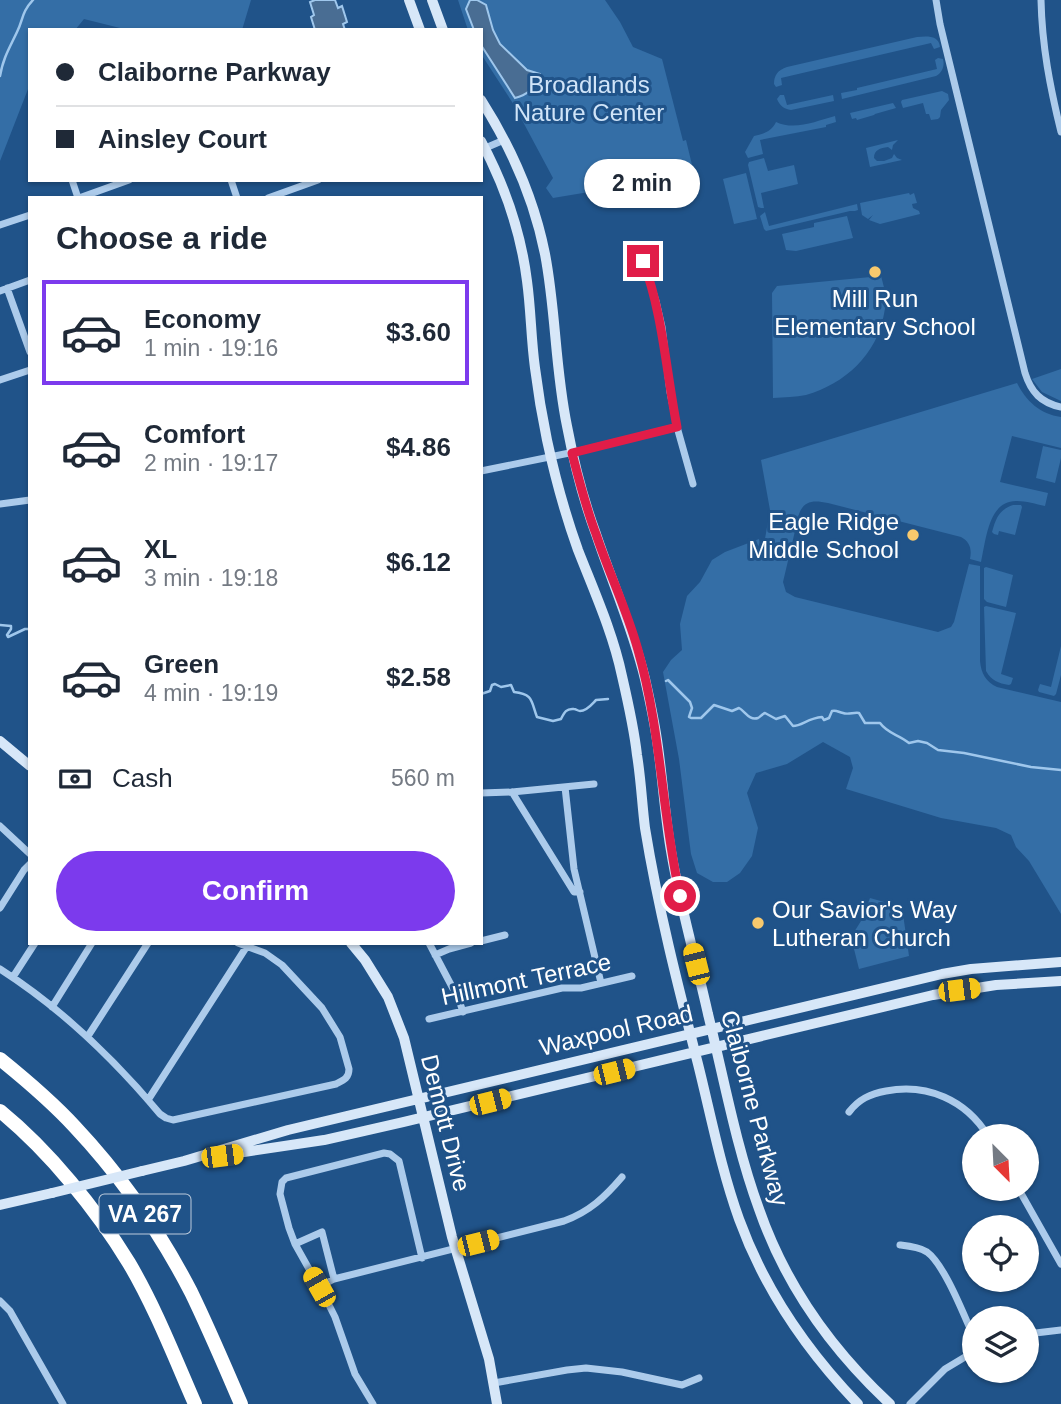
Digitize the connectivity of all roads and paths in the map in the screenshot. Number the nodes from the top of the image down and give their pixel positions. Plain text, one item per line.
1 (410, 0) edge
2 (432, 0) edge
3 (936, 0) edge
4 (1041, 0) edge
5 (419, 28) edge
6 (442, 28) edge
7 (483, 103) edge
8 (1061, 132) edge
9 (504, 139) junction
10 (483, 146) edge
11 (483, 148) edge
12 (123, 182) edge
13 (312, 182) edge
14 (298, 187) junction
15 (84, 196) edge
16 (273, 196) edge
17 (301, 196) edge
18 (28, 216) edge
19 (0, 225) edge
20 (643, 261) dead end
21 (28, 281) edge
22 (4, 289) edge
23 (28, 347) edge
24 (28, 371) edge
25 (0, 380) edge
26 (1061, 407) edge
27 (677, 427) junction
28 (572, 453) junction
29 (551, 457) junction
30 (483, 471) edge
31 (693, 484) dead end
32 (28, 500) edge
33 (0, 504) edge
34 (0, 741) edge
35 (28, 764) edge
36 (594, 784) dead end
37 (565, 787) junction
38 (512, 792) junction
39 (483, 793) edge
40 (0, 826) edge
41 (28, 852) edge
42 (28, 866) edge
43 (580, 892) junction
44 (0, 908) edge
45 (505, 935) dead end
46 (483, 940) edge
47 (34, 945) edge
48 (91, 945) edge
49 (147, 945) edge
50 (244, 945) edge
51 (353, 945) edge
52 (430, 945) edge
53 (464, 945) edge
54 (247, 946) junction
55 (435, 956) junction
56 (1061, 962) edge
57 (0, 969) edge
58 (632, 976) dead end
59 (13, 977) junction
60 (1061, 981) edge
61 (601, 983) junction
62 (52, 1007) junction
63 (463, 1012) junction
64 (429, 1019) dead end
65 (712, 1029) junction
66 (690, 1034) junction
67 (88, 1037) junction
68 (716, 1047) junction
69 (695, 1052) junction
70 (0, 1059) edge
71 (418, 1099) junction
72 (148, 1100) junction
73 (0, 1111) edge
74 (849, 1112) dead end
75 (423, 1118) junction
76 (979, 1124) edge
77 (184, 1161) junction
78 (622, 1177) dead end
79 (1025, 1201) edge
80 (0, 1205) edge
81 (295, 1244) junction
82 (900, 1245) dead end
83 (455, 1249) junction
84 (422, 1258) junction
85 (1061, 1264) edge
86 (334, 1279) junction
87 (319, 1287) junction
88 (0, 1301) edge
89 (962, 1313) edge
90 (1061, 1330) edge
91 (1039, 1333) edge
92 (962, 1359) edge
93 (699, 1378) dead end
94 (494, 1383) junction
95 (63, 1404) edge
96 (195, 1404) edge
97 (241, 1404) edge
98 (374, 1404) edge
99 (383, 1404) edge
100 (498, 1404) edge
101 (858, 1404) edge
102 (890, 1404) edge
103 (910, 1404) edge

1 - 5 main road
2 - 6 main road
3 - 26 street
4 - 8 street
7 - 9 main road, Claiborne Parkway
9 - 10 street
9 - 28 main road, Claiborne Parkway
11 - 29 main road, Claiborne Parkway
12 - 15 street
13 - 14 street
14 - 16 street
14 - 17 street
18 - 19 street
20 - 27 street
21 - 22 street
22 - 23 street
24 - 25 street
27 - 28 street
27 - 31 street
28 - 29 street
28 - 65 main road, Claiborne Parkway
29 - 30 street
29 - 66 main road, Claiborne Parkway
32 - 33 street
34 - 35 main road
36 - 37 street
37 - 38 street
37 - 43 street
38 - 39 street
38 - 43 street
40 - 41 street
42 - 44 street
43 - 61 street
45 - 46 street
47 - 59 street
48 - 62 street
49 - 67 street
50 - 54 street
51 - 71 main road, Demott Drive
52 - 55 street
53 - 55 street
54 - 72 street
54 - 72 street
55 - 63 street
56 - 65 main road, Waxpool Road
57 - 59 street
58 - 61 street, Hillmont Terrace
59 - 62 street
60 - 68 main road, Waxpool Road
61 - 63 street, Hillmont Terrace
62 - 67 street
63 - 64 street, Hillmont Terrace
65 - 66 main road, Waxpool Road
65 - 68 main road, Claiborne Parkway
66 - 69 main road, Claiborne Parkway
66 - 71 main road, Waxpool Road
67 - 72 street
68 - 69 main road, Waxpool Road
68 - 102 main road, Claiborne Parkway
69 - 75 main road, Waxpool Road
69 - 101 main road, Claiborne Parkway
70 - 97 highway, VA 267
71 - 75 main road, Demott Drive
71 - 77 main road, Waxpool Road
73 - 96 highway, VA 267
74 - 76 street
75 - 77 main road, Waxpool Road
75 - 83 main road, Demott Drive
77 - 80 main road, Waxpool Road, bridge
78 - 83 street
79 - 85 street
81 - 84 street
81 - 86 street
81 - 87 street
82 - 89 street
83 - 84 street
83 - 94 main road, Demott Drive
84 - 86 street
86 - 87 street
87 - 98 street
88 - 95 street
90 - 91 street
92 - 103 street
93 - 94 street
94 - 100 main road, Demott Drive
98 - 99 street

